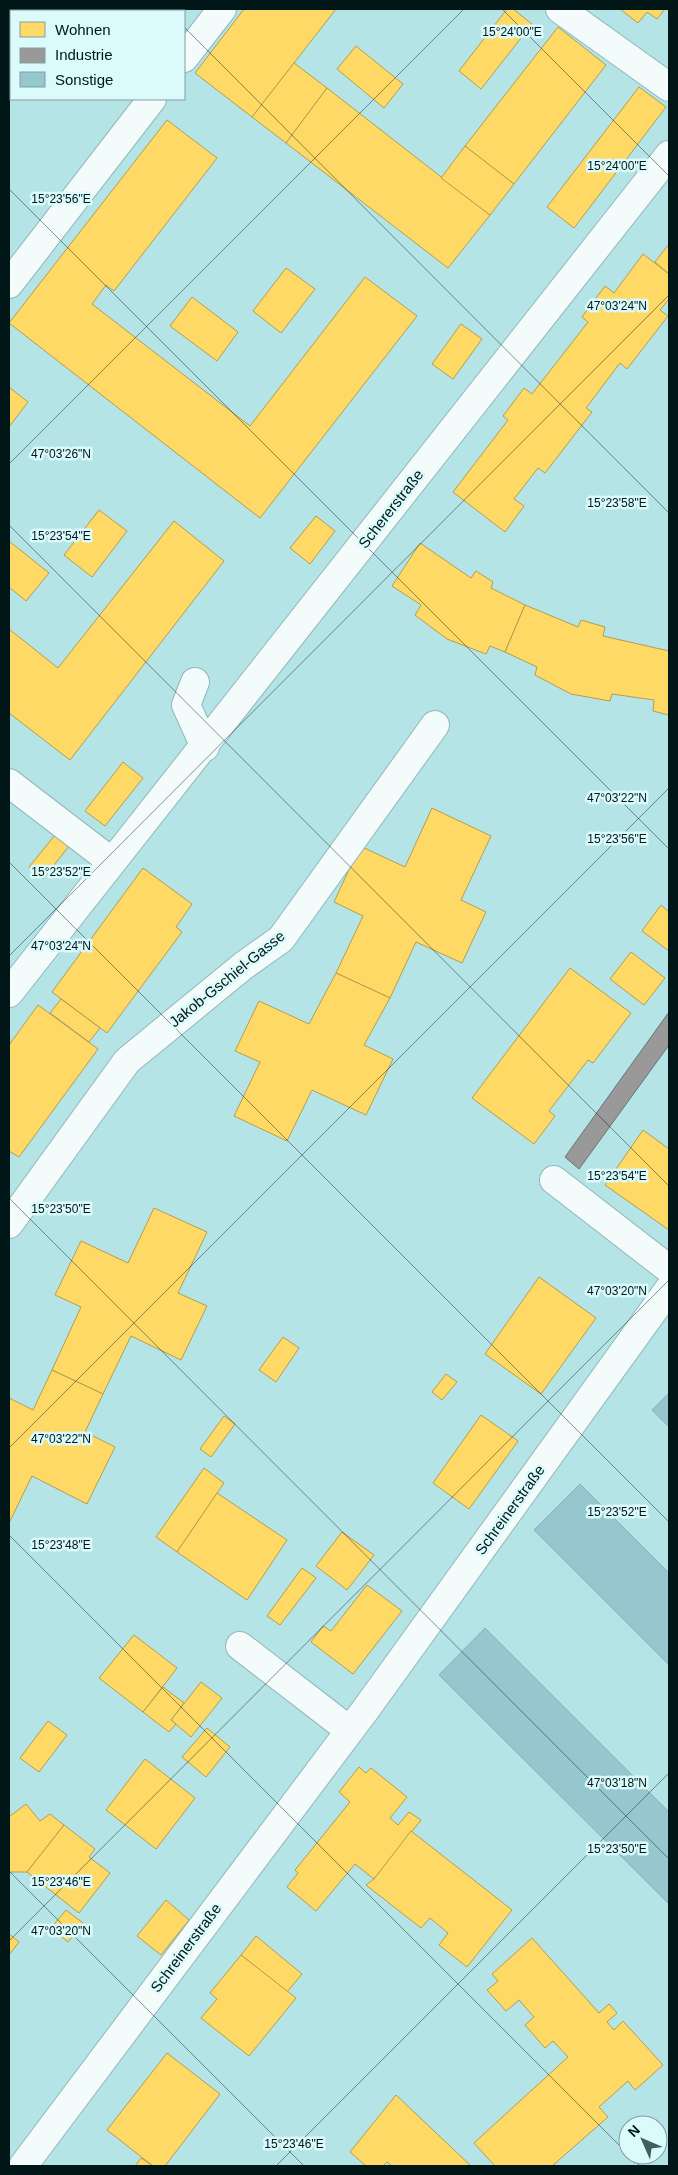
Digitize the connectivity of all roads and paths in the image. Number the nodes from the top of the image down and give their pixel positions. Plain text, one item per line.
1 (222, 9) edge
2 (560, 9) edge
3 (185, 57) edge
4 (669, 87) edge
5 (151, 100) edge
6 (669, 155) edge
7 (9, 284) edge
8 (195, 682) dead end
9 (435, 725) dead end
10 (204, 746) junction
11 (9, 783) edge
12 (112, 862) junction
13 (9, 993) edge
14 (554, 1180) dead end
15 (9, 1224) edge
16 (669, 1269) edge
17 (669, 1289) edge
18 (240, 1646) dead end
19 (349, 1730) junction
20 (23, 2166) edge

1 - 3 street
2 - 4 street
5 - 7 street
6 - 10 street, Schererstraße
8 - 10 street
9 - 15 street, Jakob-Gschiel-Gasse
10 - 12 street, Schererstraße
11 - 12 street
12 - 13 street, Schererstraße
14 - 16 street
17 - 19 street, Schreinerstraße
18 - 19 street
19 - 20 street, Schreinerstraße

